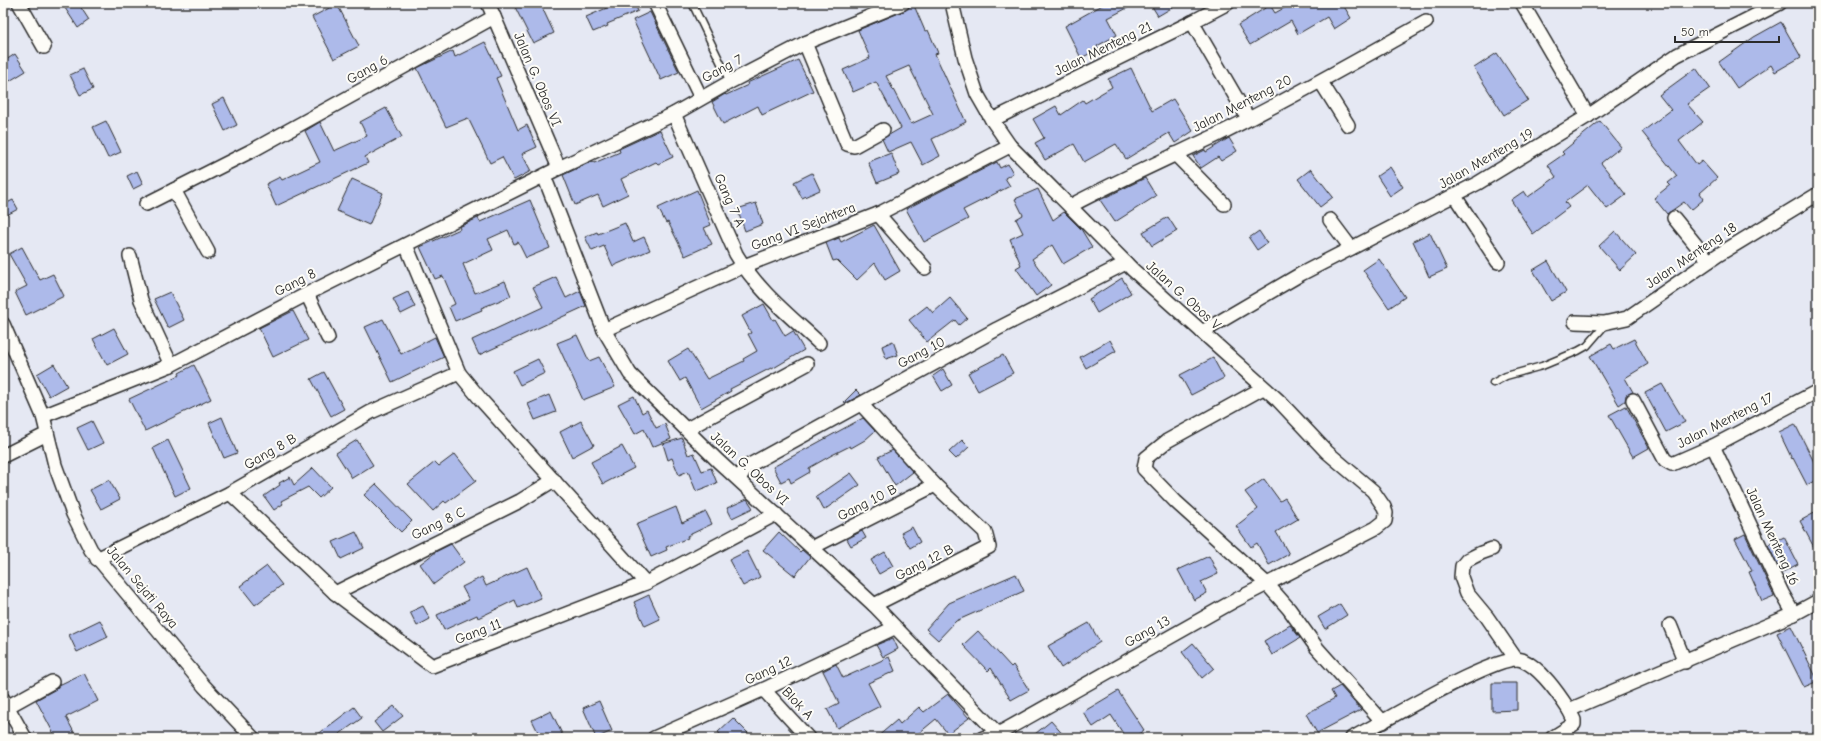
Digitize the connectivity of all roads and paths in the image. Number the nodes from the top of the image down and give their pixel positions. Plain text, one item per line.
1 (19, 3) edge
2 (488, 3) edge
3 (655, 3) edge
4 (692, 3) edge
5 (903, 3) edge
6 (952, 3) edge
7 (1228, 3) edge
8 (1522, 3) edge
9 (1780, 3) edge
10 (494, 17) junction
11 (1192, 22) junction
12 (1426, 22) dead end
13 (804, 43) junction
14 (44, 47) dead end
15 (730, 82) junction
16 (1321, 82) junction
17 (701, 98) junction
18 (674, 114) junction
19 (1588, 116) junction
20 (1248, 118) junction
21 (992, 120) junction
22 (1348, 125) dead end
23 (883, 130) dead end
24 (1010, 146) junction
25 (1175, 154) junction
26 (559, 168) junction
27 (544, 176) junction
28 (174, 190) junction
29 (1818, 194) edge
30 (1454, 195) junction
31 (146, 204) dead end
32 (1224, 204) dead end
33 (1070, 206) junction
34 (878, 214) junction
35 (1674, 218) dead end
36 (1330, 220) dead end
37 (406, 245) junction
38 (1350, 248) junction
39 (208, 252) dead end
40 (130, 256) dead end
41 (1709, 261) junction
42 (1498, 262) dead end
43 (1126, 263) junction
44 (744, 266) junction
45 (925, 268) dead end
46 (306, 294) junction
47 (1575, 322) dead end
48 (1607, 322) junction
49 (3, 324) edge
50 (604, 330) junction
51 (1202, 332) junction
52 (328, 338) dead end
53 (819, 343) dead end
54 (807, 364) dead end
55 (171, 365) junction
56 (459, 373) junction
57 (1493, 383) dead end
58 (1263, 388) junction
59 (1818, 391) edge
60 (1633, 400) dead end
61 (861, 404) junction
62 (43, 416) junction
63 (687, 430) junction
64 (47, 434) junction
65 (1713, 446) junction
66 (3, 456) edge
67 (739, 479) junction
68 (554, 480) junction
69 (935, 485) junction
70 (230, 493) junction
71 (776, 514) junction
72 (813, 548) junction
73 (1492, 549) dead end
74 (97, 559) junction
75 (1315, 560) joint
76 (646, 584) junction
77 (1267, 584) junction
78 (335, 593) junction
79 (1818, 601) edge
80 (874, 605) junction
81 (1794, 614) junction
82 (1670, 625) dead end
83 (894, 628) junction
84 (1516, 659) junction
85 (1685, 662) junction
86 (52, 682) dead end
87 (764, 690) junction
88 (5, 703) edge
89 (1569, 710) junction
90 (1383, 722) junction
91 (1000, 736) edge
92 (25, 738) edge
93 (253, 738) edge
94 (654, 738) edge
95 (808, 738) edge
96 (983, 738) edge
97 (1352, 738) edge
98 (1552, 738) edge

1 - 14 street
2 - 10 street, Jalan G. Obos VI
3 - 17 street
4 - 15 lane
5 - 13 street, Gang 7
6 - 21 street, Jalan G. Obos V
7 - 11 street, Jalan Menteng 21
8 - 19 street
9 - 19 street, Jalan Menteng 19
10 - 26 street, Jalan G. Obos VI
10 - 28 street, Gang 6
11 - 20 street
11 - 21 street, Jalan Menteng 21
12 - 16 street, Jalan Menteng 20
13 - 15 street, Gang 7
13 - 23 street
15 - 17 street, Gang 7
16 - 20 street, Jalan Menteng 20
16 - 22 street
17 - 18 street, Gang 7
18 - 26 street, Gang 7
18 - 44 street, Gang 7 A
19 - 30 street, Jalan Menteng 19
20 - 25 street, Jalan Menteng 20
21 - 24 street, Jalan G. Obos V
24 - 33 street, Jalan G. Obos V
24 - 34 street, Gang VI Sejahtera
25 - 32 street
25 - 33 street, Jalan Menteng 20
26 - 27 street, Gang 8
27 - 37 street, Gang 8
27 - 50 street, Jalan G. Obos VI
28 - 31 street, Gang 6
28 - 39 street
29 - 41 street, Jalan Menteng 18
30 - 38 street, Jalan Menteng 19
30 - 42 street
33 - 43 street, Jalan G. Obos V
34 - 44 street, Gang VI Sejahtera
34 - 45 street
35 - 41 street
36 - 38 street
37 - 46 street, Gang 8
37 - 56 street
38 - 51 street, Jalan Menteng 19
40 - 55 street
41 - 48 street, Jalan Menteng 18
43 - 51 street, Jalan G. Obos V
43 - 61 street, Gang 10
44 - 50 street, Gang VI Sejahtera
44 - 53 street, Gang 7 A
46 - 52 street
46 - 55 street, Gang 8
47 - 48 street, Jalan Menteng 18
48 - 57 lane
49 - 62 street, Jalan Sejati Raya
50 - 63 street, Jalan G. Obos VI
51 - 58 street, Jalan G. Obos V
54 - 63 street
55 - 62 street, Gang 8
56 - 68 street
56 - 70 street, Gang 8 B
58 - 75 street, Jalan G. Obos V
58 - 77 street
59 - 65 street, Jalan Menteng 17
60 - 65 street, Jalan Menteng 17
61 - 67 street, Gang 10
61 - 69 street
62 - 64 street, Jalan Sejati Raya
63 - 67 street, Jalan G. Obos VI
64 - 66 street
64 - 74 street, Jalan Sejati Raya
65 - 81 street, Jalan Menteng 16
67 - 71 street, Jalan G. Obos VI
68 - 76 street
68 - 78 street, Gang 8 C
69 - 72 street, Gang 10 B
69 - 80 street, Gang 12 B
70 - 74 street, Gang 8 B
70 - 78 street, Gang 11
71 - 72 street, Jalan G. Obos VI
71 - 76 street, Gang 11
72 - 80 street, Jalan G. Obos VI
73 - 84 street
74 - 93 street, Jalan Sejati Raya
75 - 77 street, Gang 13
76 - 78 street, Gang 11
77 - 90 street
77 - 91 street, Gang 13
79 - 81 street
80 - 83 street, Jalan G. Obos VI
81 - 85 street
82 - 85 street
83 - 87 street, Gang 12
83 - 91 street, Jalan G. Obos VI
84 - 89 street
84 - 90 street
85 - 89 street
86 - 88 street
87 - 94 street, Gang 12
87 - 95 street, Blok A
88 - 92 street
89 - 98 street
90 - 97 street
91 - 96 street, Gang 13

